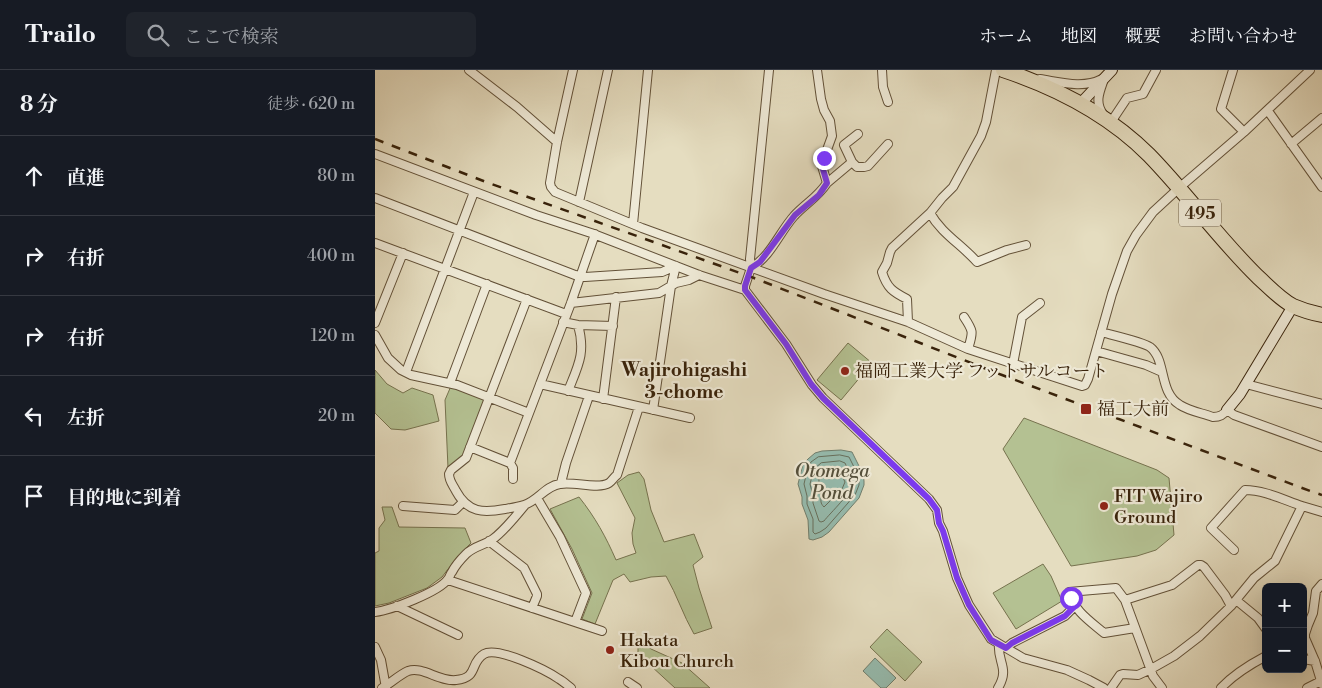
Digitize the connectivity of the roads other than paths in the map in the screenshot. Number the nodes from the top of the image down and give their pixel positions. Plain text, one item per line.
1 (469, 70) edge
2 (573, 70) edge
3 (608, 70) edge
4 (648, 70) edge
5 (769, 70) edge
6 (817, 70) edge
7 (882, 70) edge
8 (996, 70) edge
9 (1003, 70) edge
10 (1112, 70) edge
11 (1156, 70) edge
12 (1233, 70) edge
13 (1310, 70) edge
14 (1024, 73) edge
15 (1104, 78) junction
16 (888, 102) dead end
17 (1081, 103) junction
18 (1268, 111) junction
19 (1322, 119) edge
20 (1109, 121) junction
21 (1244, 132) junction
22 (858, 134) dead end
23 (832, 136) junction
24 (557, 142) junction
25 (888, 144) dead end
26 (1291, 144) junction
27 (845, 145) junction
28 (375, 154) edge
29 (852, 162) junction
30 (827, 183) junction
31 (1322, 187) edge
32 (1179, 188) junction
33 (473, 192) junction
34 (375, 198) edge
35 (579, 202) junction
36 (930, 213) junction
37 (633, 224) junction
38 (459, 230) junction
39 (595, 234) junction
40 (375, 243) edge
41 (1026, 245) dead end
42 (403, 253) junction
43 (676, 266) junction
44 (445, 268) junction
45 (751, 268) junction
46 (699, 275) junction
47 (580, 276) junction
48 (487, 284) junction
49 (671, 286) junction
50 (745, 290) junction
51 (616, 297) junction
52 (527, 299) junction
53 (571, 303) junction
54 (1040, 303) dead end
55 (1293, 306) junction
56 (567, 314) junction
57 (1322, 315) edge
58 (963, 317) dead end
59 (563, 322) junction
60 (908, 322) junction
61 (375, 323) edge
62 (578, 326) junction
63 (613, 326) junction
64 (1101, 332) junction
65 (375, 335) edge
66 (968, 350) junction
67 (1096, 351) junction
68 (1013, 364) junction
69 (406, 372) junction
70 (1162, 372) junction
71 (450, 383) junction
72 (540, 384) junction
73 (1246, 384) junction
74 (568, 391) junction
75 (589, 396) junction
76 (489, 397) junction
77 (603, 399) junction
78 (1322, 404) edge
79 (639, 407) junction
80 (653, 410) junction
81 (1227, 410) junction
82 (529, 413) junction
83 (690, 418) dead end
84 (470, 447) junction
85 (1322, 447) edge
86 (510, 463) junction
87 (513, 479) dead end
88 (561, 483) junction
89 (537, 498) junction
90 (463, 502) junction
91 (525, 505) junction
92 (403, 506) dead end
93 (1303, 506) junction
94 (1322, 512) edge
95 (489, 541) junction
96 (1234, 550) dead end
97 (448, 580) junction
98 (1322, 584) edge
99 (1125, 600) junction
100 (1233, 603) junction
101 (397, 606) junction
102 (1075, 606) junction
103 (532, 608) junction
104 (375, 612) edge
105 (575, 622) junction
106 (1135, 628) junction
107 (1265, 628) edge
108 (602, 631) dead end
109 (458, 635) dead end
110 (1003, 646) junction
111 (375, 647) edge
112 (1262, 658) edge
113 (1307, 660) edge
114 (1315, 661) junction
115 (1151, 669) junction
116 (628, 682) dead end
117 (1321, 682) edge
118 (385, 687) edge
119 (571, 688) edge
120 (637, 688) edge
121 (997, 688) edge
122 (1104, 688) edge
123 (1111, 688) edge
124 (1162, 688) edge
125 (1221, 688) edge
126 (1307, 688) edge

1 - 24 street
2 - 24 street
3 - 35 street
4 - 37 street
5 - 45 street
6 - 23 street
7 - 16 street
8 - 36 street
9 - 14 highway, 495
10 - 15 main road
11 - 20 street
12 - 21 street
13 - 18 street
14 - 15 street
14 - 17 highway, 495
15 - 17 main road
15 - 20 street
17 - 20 highway, 495
18 - 21 street
18 - 26 street
19 - 26 street
20 - 32 highway, 495
21 - 32 street
22 - 27 street
23 - 27 street
23 - 30 street
24 - 35 street
25 - 29 street
26 - 31 street
27 - 29 street
28 - 33 street
29 - 30 street
30 - 45 street
32 - 55 highway, 495
32 - 64 street
33 - 38 street
33 - 39 street
34 - 38 street
35 - 37 street
36 - 41 street
36 - 60 street
37 - 45 street
38 - 44 street
38 - 47 street
39 - 43 street
39 - 47 street
40 - 42 street
42 - 44 street
42 - 61 street
43 - 46 street
43 - 47 street
43 - 49 street
44 - 48 street
44 - 69 street
45 - 50 street
45 - 60 street
46 - 49 street
46 - 50 street
47 - 53 street
48 - 52 street
48 - 71 street
49 - 51 street
49 - 80 street
50 - 110 street
51 - 53 street
51 - 63 street
52 - 56 street
52 - 76 street
53 - 56 street
54 - 68 street
55 - 57 highway, 495
55 - 73 main road
56 - 59 street
58 - 66 street
59 - 62 street
59 - 72 street
60 - 66 street
62 - 63 street
62 - 74 street
63 - 77 street
64 - 67 street
64 - 70 street
65 - 69 street
66 - 68 street
67 - 68 street
67 - 70 street
69 - 71 street
70 - 81 street
71 - 76 street
72 - 74 street
72 - 82 street
73 - 78 street
73 - 81 main road
74 - 75 street
75 - 77 street
75 - 88 street
76 - 82 street
76 - 84 street
77 - 79 street
79 - 80 street
79 - 88 street
80 - 83 street
81 - 85 street
82 - 86 street
84 - 86 street
84 - 90 street
86 - 87 street
88 - 89 street
89 - 91 street
89 - 105 street
90 - 91 street
90 - 92 street
91 - 95 street
93 - 94 street
93 - 96 street
93 - 100 street
95 - 97 street
95 - 103 street
97 - 101 street
97 - 103 street
98 - 114 street
99 - 100 street
99 - 102 street
99 - 106 street
100 - 107 street
100 - 115 street
101 - 104 street
101 - 109 street
102 - 106 street
102 - 110 street
103 - 105 street
105 - 108 street
106 - 115 street
110 - 121 street
110 - 122 street
111 - 118 street
112 - 125 street
113 - 114 street
114 - 117 street
115 - 123 street
115 - 124 street
116 - 120 street
117 - 126 street
118 - 119 street

